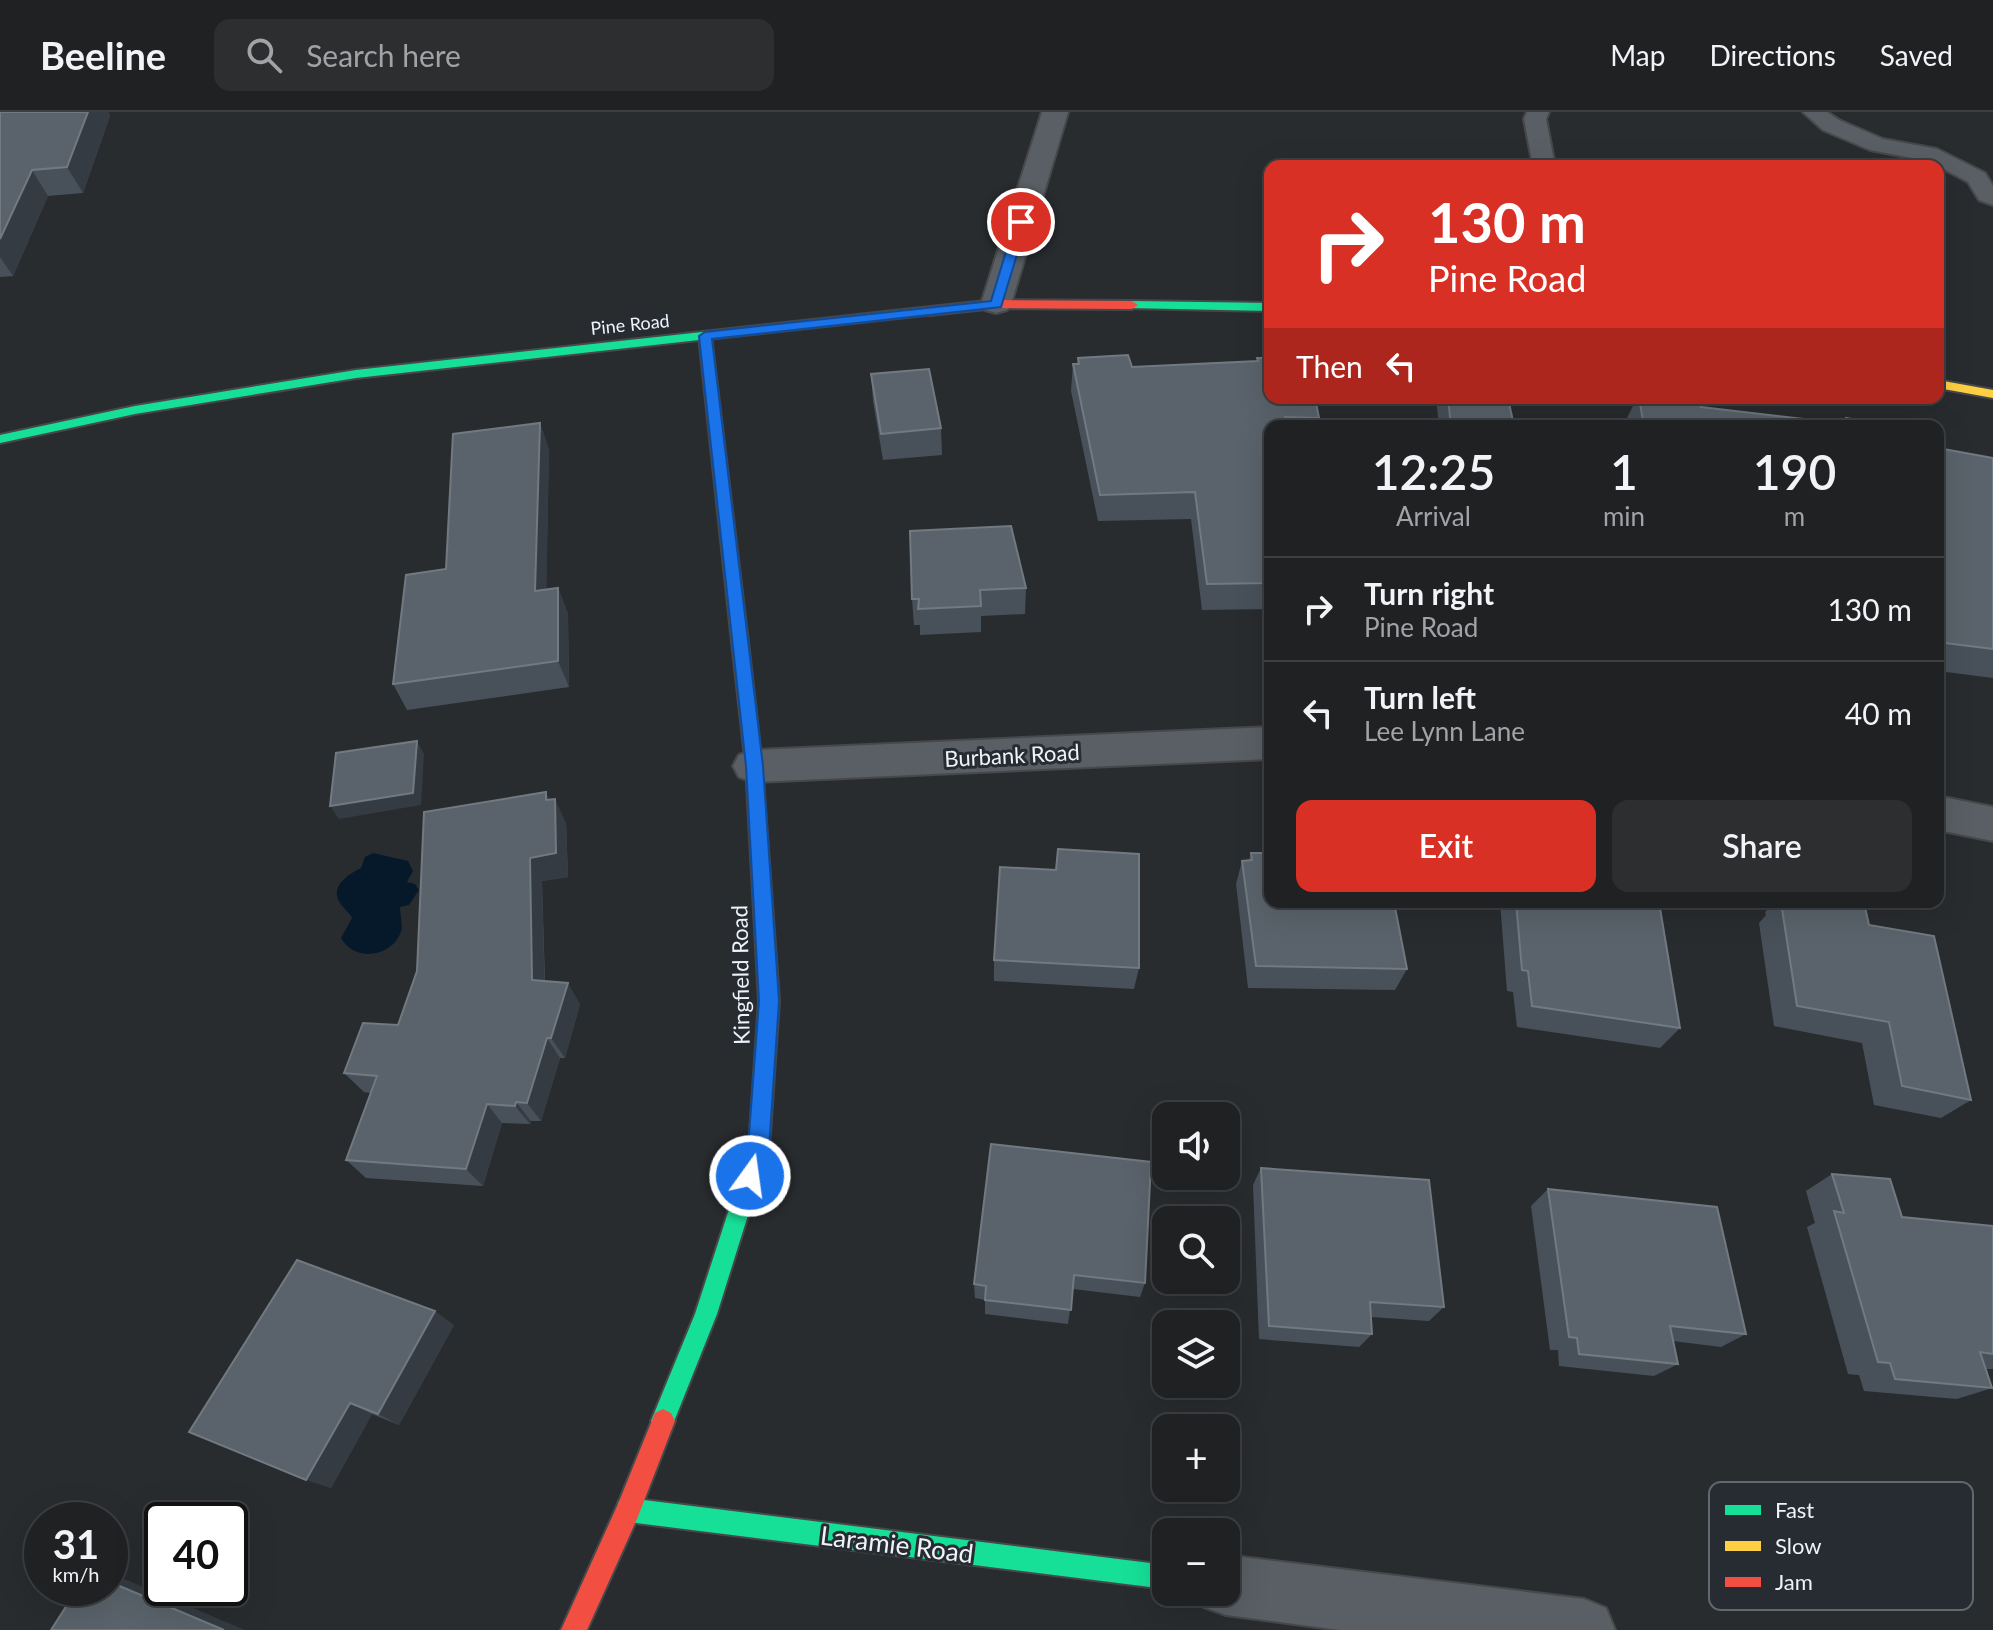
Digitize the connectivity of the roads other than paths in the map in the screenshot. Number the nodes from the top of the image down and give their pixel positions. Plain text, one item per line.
1 (1055, 112) edge
2 (1538, 112) edge
3 (1814, 112) edge
4 (1543, 160) edge
5 (1985, 173) edge
6 (1993, 198) edge
7 (996, 304) junction
8 (1264, 307) edge
9 (705, 336) junction
10 (1944, 385) edge
11 (1993, 394) edge
12 (0, 439) edge
13 (1264, 743) edge
14 (754, 766) junction
15 (1944, 814) edge
16 (1993, 824) edge
17 (628, 1510) junction
18 (1152, 1575) edge
19 (1240, 1587) edge
20 (574, 1630) edge
21 (1584, 1630) edge

1 - 7 street
2 - 4 lane
3 - 5 lane
5 - 6 lane
7 - 8 street, Pine Road
7 - 9 street, Pine Road
9 - 12 street, Pine Road
9 - 14 street, Kingfield Road
10 - 11 street
13 - 14 street, Burbank Road
14 - 17 street, Kingfield Road
15 - 16 street
17 - 18 street, Laramie Road
17 - 20 street, Kingfield Road
19 - 21 street

